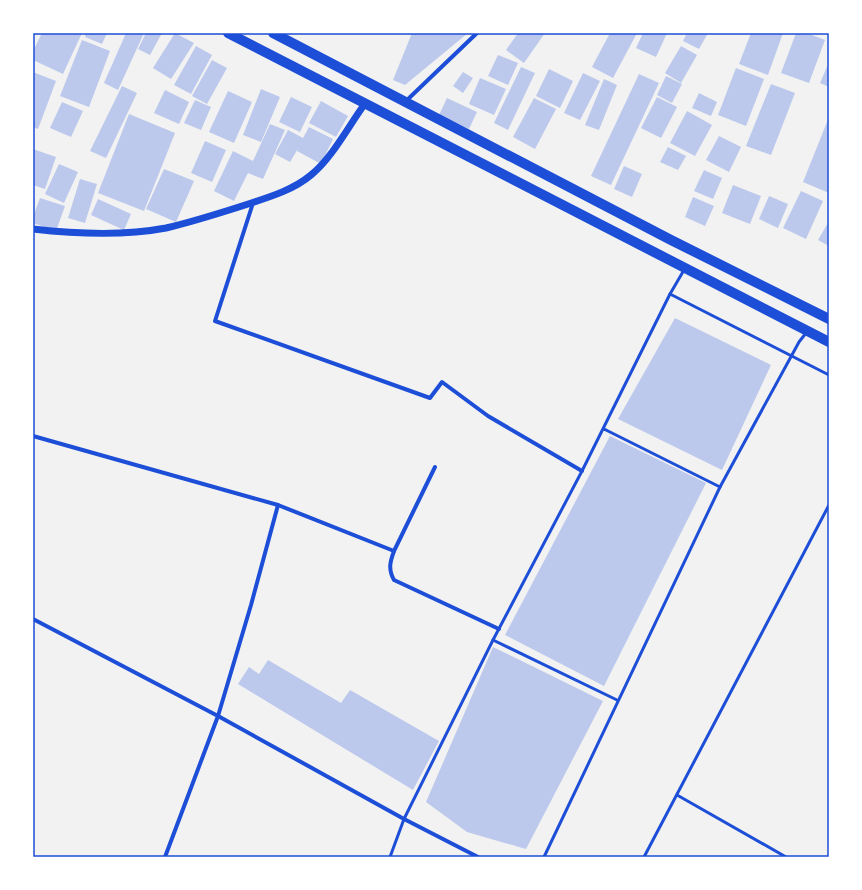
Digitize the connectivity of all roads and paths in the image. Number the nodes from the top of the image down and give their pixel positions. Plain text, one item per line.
1 (228, 33) edge
2 (273, 33) edge
3 (477, 33) edge
4 (406, 101) junction
5 (364, 105) junction
6 (254, 202) junction
7 (33, 229) edge
8 (685, 268) junction
9 (670, 294) junction
10 (829, 319) edge
11 (807, 332) junction
12 (829, 342) edge
13 (792, 355) junction
14 (829, 375) edge
15 (604, 429) junction
16 (33, 436) edge
17 (435, 467) dead end
18 (582, 471) junction
19 (720, 486) junction
20 (278, 505) junction
21 (829, 505) edge
22 (394, 551) junction
23 (33, 619) edge
24 (499, 629) junction
25 (493, 640) junction
26 (617, 700) junction
27 (218, 716) junction
28 (677, 795) junction
29 (404, 819) junction
30 (166, 857) edge
31 (390, 857) edge
32 (478, 857) edge
33 (544, 857) edge
34 (644, 857) edge
35 (786, 857) edge

1 - 5 main road
2 - 4 main road
3 - 4 street
4 - 10 main road
5 - 6 street
5 - 8 main road
6 - 7 street
6 - 18 street
8 - 9 lane
8 - 11 main road
9 - 13 lane
9 - 15 lane
11 - 12 main road
11 - 13 lane
13 - 14 lane
13 - 19 lane
15 - 18 lane
15 - 19 lane
16 - 20 street
17 - 22 street
18 - 24 lane
19 - 26 lane
20 - 22 street
20 - 27 street
21 - 28 lane
22 - 24 street
23 - 27 street
24 - 25 lane
25 - 26 lane
25 - 29 lane
26 - 33 lane
27 - 29 street
27 - 30 street
28 - 34 lane
28 - 35 lane
29 - 31 lane
29 - 32 street

